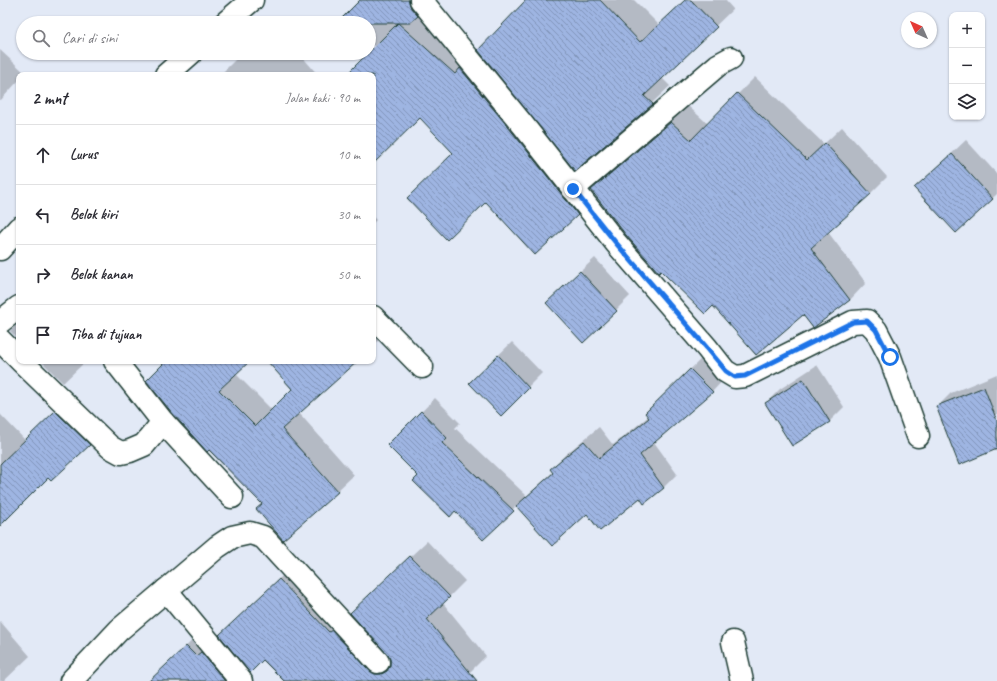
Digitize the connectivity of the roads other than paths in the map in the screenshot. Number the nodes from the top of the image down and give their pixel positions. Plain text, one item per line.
1 (252, 0) edge
2 (421, 0) edge
3 (233, 16) edge
4 (731, 58) dead end
5 (183, 60) edge
6 (169, 72) edge
7 (573, 189) junction
8 (16, 231) edge
9 (0, 248) edge
10 (16, 309) edge
11 (376, 320) edge
12 (0, 322) edge
13 (0, 340) edge
14 (16, 356) edge
15 (25, 364) edge
16 (117, 364) edge
17 (422, 367) dead end
18 (163, 422) junction
19 (918, 436) dead end
20 (232, 497) dead end
21 (166, 590) junction
22 (733, 642) dead end
23 (378, 662) dead end
24 (71, 681) edge
25 (241, 681) edge
26 (742, 681) edge

1 - 3 main road
2 - 7 main road
4 - 7 main road
5 - 6 main road
7 - 19 main road
8 - 9 main road
10 - 12 main road
11 - 17 main road
13 - 14 main road
15 - 18 main road
16 - 18 main road
18 - 20 main road
21 - 23 main road
21 - 24 main road
21 - 25 main road
22 - 26 main road

